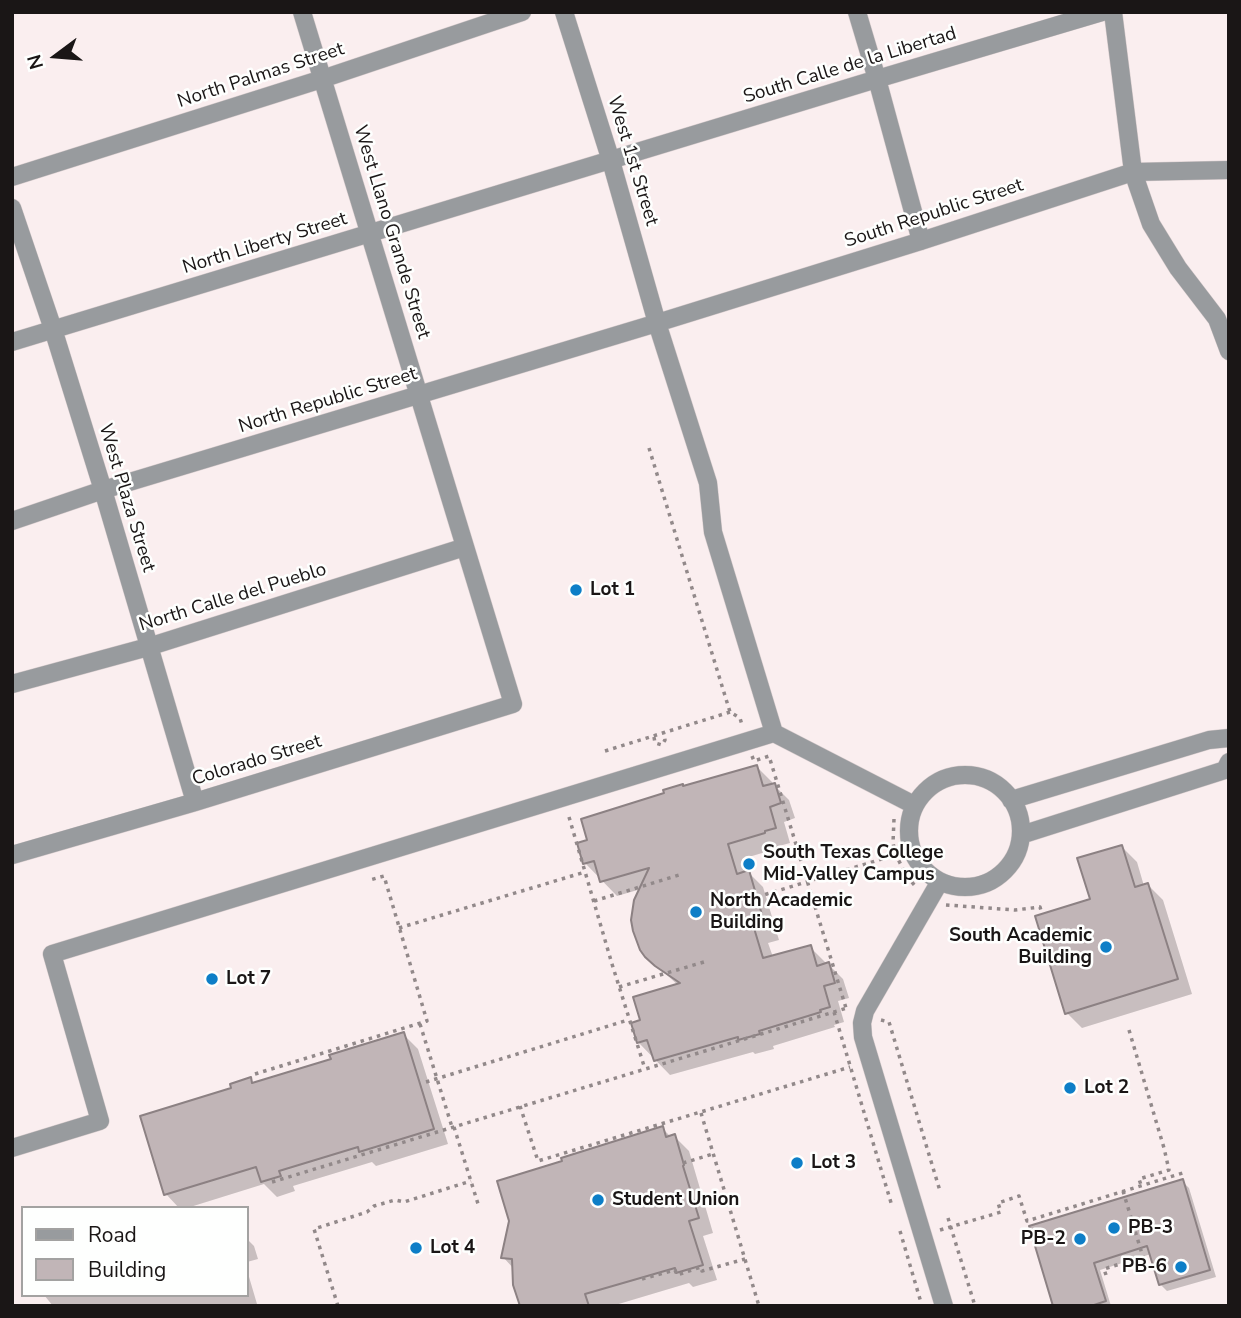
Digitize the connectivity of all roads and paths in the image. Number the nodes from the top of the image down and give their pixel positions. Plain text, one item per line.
1 (302, 12) edge
2 (522, 12) edge
3 (564, 12) edge
4 (857, 12) edge
5 (1102, 12) edge
6 (1112, 12) edge
7 (322, 79) junction
8 (877, 79) junction
9 (611, 161) junction
10 (1229, 170) edge
11 (1133, 172) junction
12 (12, 177) edge
13 (12, 208) edge
14 (370, 234) junction
15 (921, 241) junction
16 (657, 323) junction
17 (53, 329) junction
18 (12, 342) edge
19 (1229, 351) edge
20 (419, 396) junction
21 (649, 448) dead end
22 (103, 490) junction
23 (12, 521) edge
24 (465, 547) junction
25 (148, 647) junction
26 (12, 684) edge
27 (513, 704) joint
28 (730, 712) junction
29 (664, 733) junction
30 (745, 733) dead end
31 (774, 733) junction
32 (653, 737) junction
33 (1229, 738) edge
34 (605, 751) dead end
35 (754, 761) dead end
36 (1229, 762) edge
37 (1011, 800) junction
38 (195, 802) junction
39 (914, 805) junction
40 (569, 817) dead end
41 (894, 819) dead end
42 (1021, 835) junction
43 (12, 855) edge
44 (896, 855) junction
45 (585, 872) junction
46 (679, 875) dead end
47 (370, 880) dead end
48 (807, 883) junction
49 (939, 883) junction
50 (921, 893) dead end
51 (757, 897) dead end
52 (594, 901) junction
53 (942, 904) dead end
54 (1042, 914) dead end
55 (399, 928) junction
56 (704, 962) dead end
57 (619, 987) junction
58 (834, 1012) junction
59 (629, 1020) junction
60 (881, 1020) dead end
61 (420, 1024) junction
62 (1129, 1030) dead end
63 (850, 1067) junction
64 (645, 1069) junction
65 (255, 1074) dead end
66 (437, 1079) junction
67 (426, 1082) dead end
68 (520, 1107) junction
69 (701, 1113) junction
70 (453, 1127) junction
71 (12, 1148) edge
72 (713, 1154) junction
73 (683, 1163) dead end
74 (1186, 1172) dead end
75 (471, 1181) junction
76 (271, 1182) dead end
77 (1141, 1186) junction
78 (940, 1191) dead end
79 (1123, 1191) junction
80 (892, 1206) dead end
81 (479, 1207) dead end
82 (948, 1218) dead end
83 (951, 1227) junction
84 (940, 1230) dead end
85 (900, 1231) dead end
86 (1143, 1257) junction
87 (745, 1259) junction
88 (1146, 1267) dead end
89 (1106, 1275) dead end
90 (642, 1279) dead end
91 (338, 1306) edge
92 (759, 1306) edge
93 (922, 1306) edge
94 (944, 1306) edge
95 (975, 1306) edge

1 - 7 street, West Llano Grande Street
2 - 7 street, North Palmas Street
3 - 9 street, West 1st Street
4 - 8 street
5 - 8 street, South Calle de la Libertad
6 - 11 street
7 - 12 street, North Palmas Street
7 - 14 street, West Llano Grande Street
8 - 9 street, South Calle de la Libertad
8 - 15 street
9 - 14 street, North Liberty Street
9 - 16 street, West 1st Street
10 - 11 street, South Republic Street
11 - 15 street, South Republic Street
11 - 19 street
13 - 17 street, West Plaza Street
14 - 17 street, North Liberty Street
14 - 20 street, West Llano Grande Street
15 - 16 street, South Republic Street
16 - 20 street, North Republic Street
16 - 31 street, West 1st Street
17 - 18 street, North Liberty Street
17 - 22 street, West Plaza Street
20 - 22 street, North Republic Street
20 - 24 street, West Llano Grande Street
21 - 28 path
22 - 23 street, North Republic Street
22 - 25 street, West Plaza Street
24 - 25 street, North Calle del Pueblo
24 - 27 street, West Llano Grande Street
25 - 26 street, North Calle del Pueblo
25 - 38 street, West Plaza Street
27 - 38 street, Colorado Street
28 - 29 path
28 - 30 path
29 - 32 path
29 - 32 path
31 - 39 street
31 - 71 street
32 - 34 path
33 - 37 street
35 - 48 path
36 - 42 street
37 - 39 street
37 - 42 street
38 - 43 street, Colorado Street
39 - 49 street
40 - 45 path
41 - 44 path
42 - 49 street
44 - 48 path
44 - 50 path
45 - 52 path
45 - 55 path
46 - 52 path
47 - 55 path
48 - 51 path
48 - 58 path
49 - 94 street
52 - 57 path
53 - 54 path
55 - 61 path
56 - 57 path
57 - 59 path
58 - 63 path
58 - 64 path
59 - 64 path
59 - 66 path
60 - 78 path
61 - 65 path
61 - 66 path
62 - 77 path
63 - 69 path
63 - 80 path
64 - 68 path
66 - 67 path
66 - 70 path
68 - 69 path
68 - 70 path
69 - 72 path
70 - 75 path
70 - 76 path
72 - 73 path
72 - 87 path
74 - 77 path
75 - 81 path
75 - 91 path
77 - 79 path
79 - 83 path
79 - 86 path
82 - 83 path
83 - 84 path
83 - 95 path
85 - 93 path
86 - 88 path
86 - 89 path
87 - 90 path
87 - 92 path

